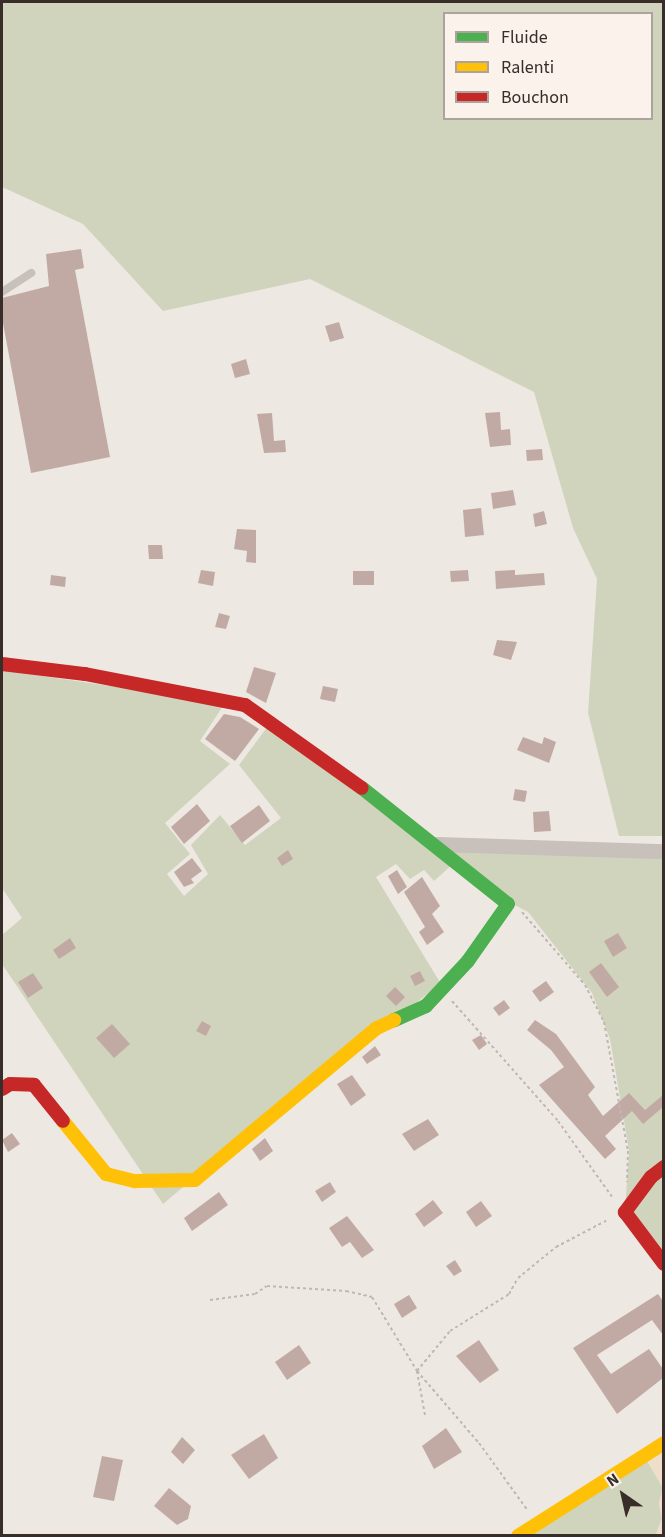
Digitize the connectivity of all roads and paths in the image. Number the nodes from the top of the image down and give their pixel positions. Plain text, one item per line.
1 (31, 273) dead end
2 (2, 292) edge
3 (2, 663) edge
4 (437, 844) junction
5 (663, 851) edge
6 (508, 904) junction
7 (442, 990) junction
8 (2, 1089) edge
9 (663, 1167) edge
10 (625, 1212) junction
11 (663, 1264) edge
12 (210, 1300) dead end
13 (417, 1371) junction
14 (425, 1415) dead end
15 (663, 1443) edge
16 (536, 1524) junction
17 (518, 1536) edge

1 - 2 lane
3 - 4 street
4 - 5 street
4 - 6 street
6 - 7 street
6 - 10 path
7 - 8 street
7 - 10 path
9 - 10 street
10 - 11 street
10 - 13 path
12 - 13 path
13 - 14 path
13 - 16 path
15 - 16 street
16 - 17 street

